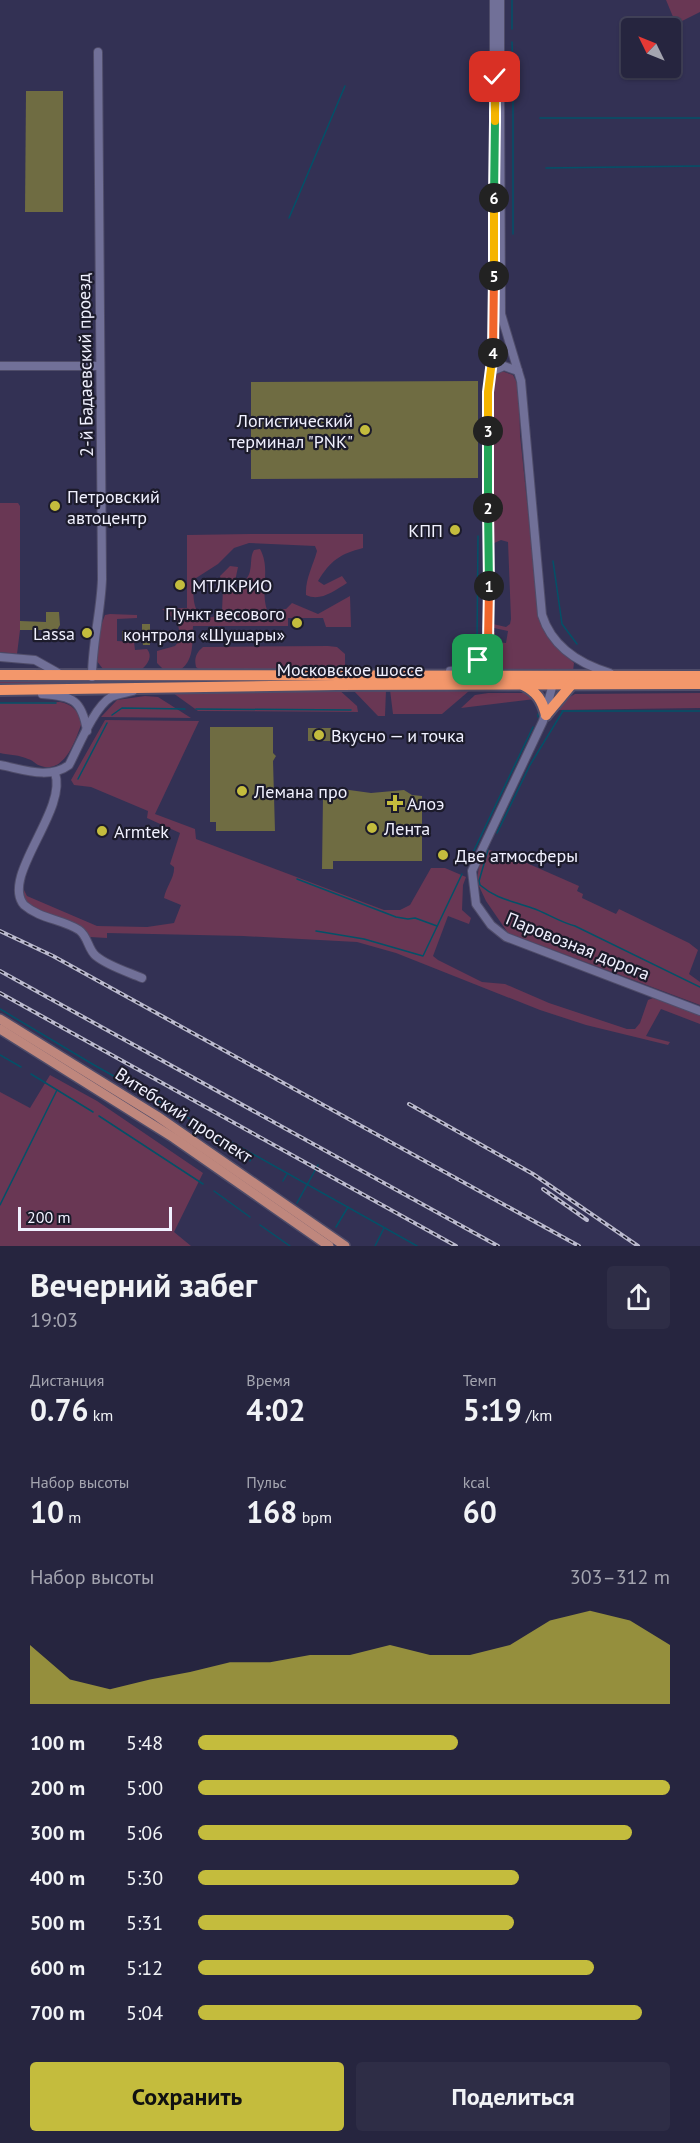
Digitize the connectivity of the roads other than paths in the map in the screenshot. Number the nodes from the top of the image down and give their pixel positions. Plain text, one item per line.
1 (494, 0) edge
2 (500, 0) edge
3 (98, 52) dead end
4 (0, 366) edge
5 (99, 366) junction
6 (518, 371) junction
7 (490, 372) junction
8 (0, 657) edge
9 (0, 675) edge
10 (409, 675) junction
11 (617, 675) junction
12 (64, 676) junction
13 (92, 676) junction
14 (700, 676) edge
15 (554, 680) junction
16 (572, 684) junction
17 (700, 684) edge
18 (523, 685) junction
19 (140, 688) junction
20 (0, 690) edge
21 (16, 690) junction
22 (546, 715) junction
23 (87, 731) junction
24 (0, 765) edge
25 (55, 773) junction
26 (142, 978) dead end
27 (700, 1011) edge
28 (0, 1019) edge
29 (0, 1029) edge
30 (329, 1246) edge
31 (345, 1246) edge

1 - 7 street
2 - 6 street
3 - 5 street, 2-й Бадаевский проезд
4 - 5 street
5 - 13 street, 2-й Бадаевский проезд
6 - 7 street
6 - 11 street
7 - 10 street
8 - 12 street
9 - 12 highway, Московское шоссе
10 - 13 highway, Московское шоссе
10 - 15 highway, Московское шоссе
11 - 14 highway, Московское шоссе
11 - 15 highway, Московское шоссе
12 - 13 highway, Московское шоссе
15 - 16 highway, Московское шоссе
15 - 18 highway, Московское шоссе
15 - 22 street
16 - 17 highway, Московское шоссе
16 - 22 highway
18 - 19 highway, Московское шоссе
18 - 22 highway
19 - 21 highway, Московское шоссе
19 - 23 street
20 - 21 highway, Московское шоссе
21 - 23 street
22 - 27 street, Паровозная дорога
23 - 25 street
24 - 25 street
25 - 26 street
28 - 31 main road, Витебский проспект
29 - 30 main road, Витебский проспект

